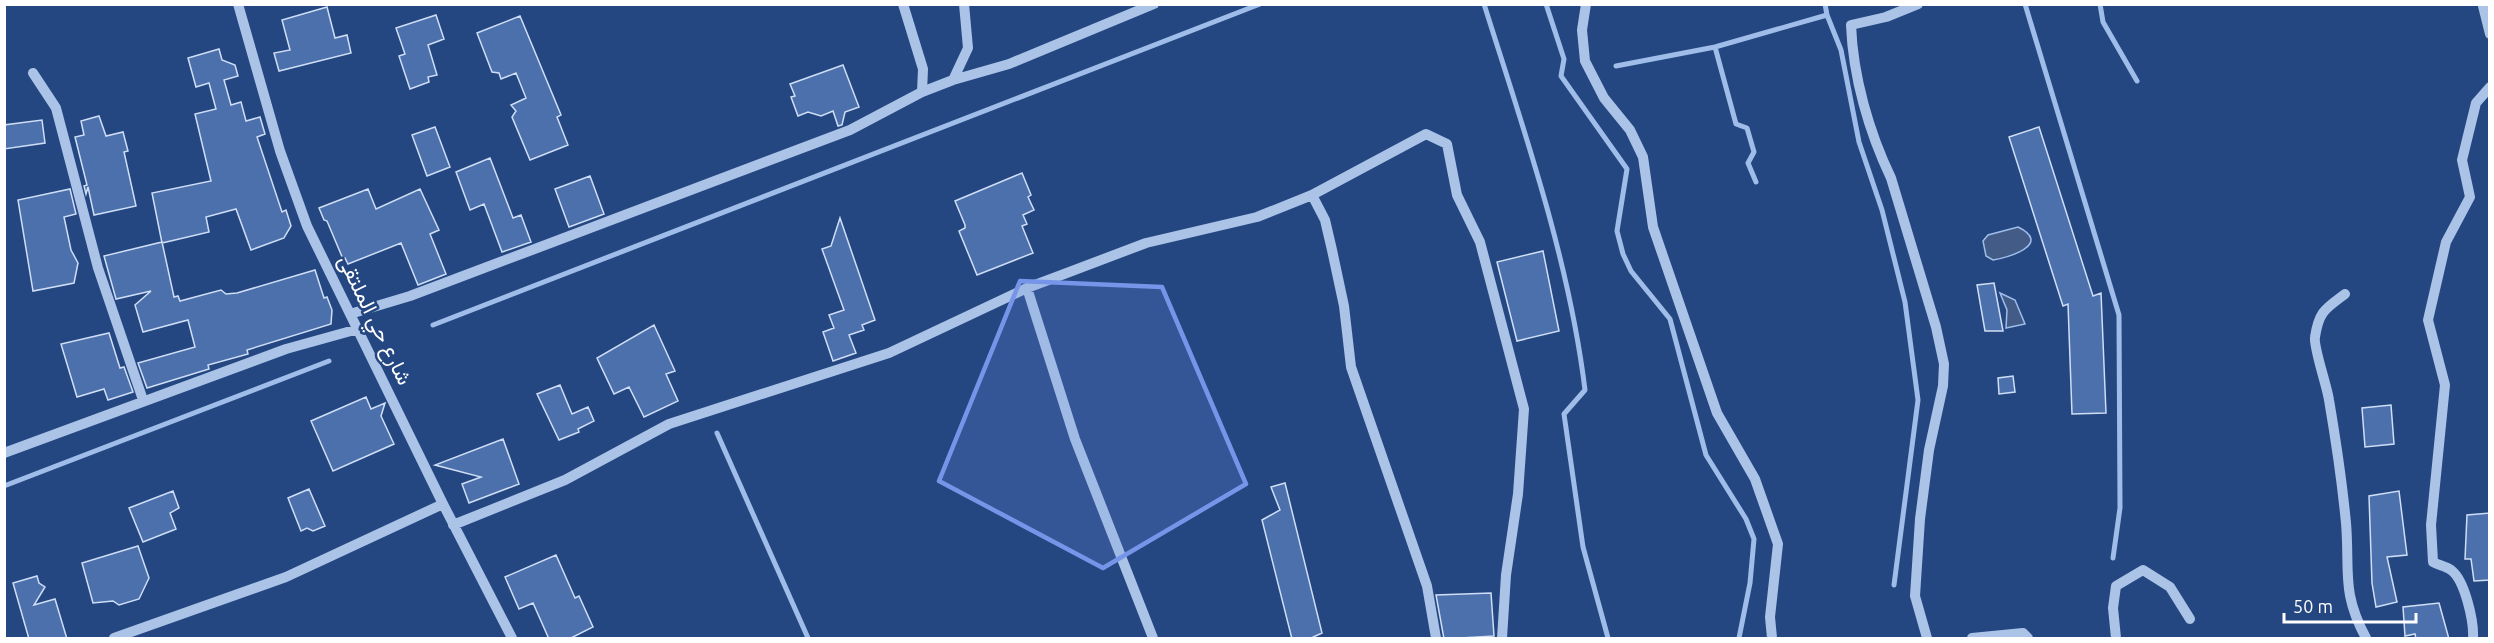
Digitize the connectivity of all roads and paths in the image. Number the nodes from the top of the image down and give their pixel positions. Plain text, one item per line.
1 (238, 4) edge
2 (903, 4) edge
3 (964, 4) edge
4 (1154, 4) edge
5 (1586, 4) edge
6 (1918, 4) edge
7 (2483, 6) edge
8 (2490, 34) edge
9 (33, 72) dead end
10 (953, 80) junction
11 (2490, 87) edge
12 (922, 92) junction
13 (1312, 195) junction
14 (1027, 288) junction
15 (2345, 294) dead end
16 (350, 314) junction
17 (358, 329) junction
18 (143, 400) junction
19 (4, 453) edge
20 (443, 504) junction
21 (453, 525) junction
22 (2190, 619) dead end
23 (114, 639) edge
24 (512, 639) edge
25 (1153, 639) edge
26 (1436, 639) edge
27 (1502, 639) edge
28 (1772, 639) edge
29 (1927, 639) edge
30 (1972, 639) edge
31 (2028, 639) edge
32 (2116, 639) edge
33 (2367, 639) edge
34 (2473, 639) edge

1 - 16 street, شارع حي الملتقى
2 - 12 street
3 - 10 street
4 - 10 street
5 - 28 street
6 - 29 street
7 - 8 street
9 - 18 street
10 - 12 street
11 - 34 street
12 - 16 street
13 - 14 street
13 - 26 street
13 - 27 street
14 - 21 street
14 - 25 street
15 - 33 street
16 - 17 street, شارع حي الملتقى
17 - 18 street
17 - 20 street, شارع حي الملتقى
18 - 19 street
20 - 21 street, شارع حي الملتقى
20 - 23 street
21 - 24 street, شارع حي الملتقى
22 - 32 street
30 - 31 street

